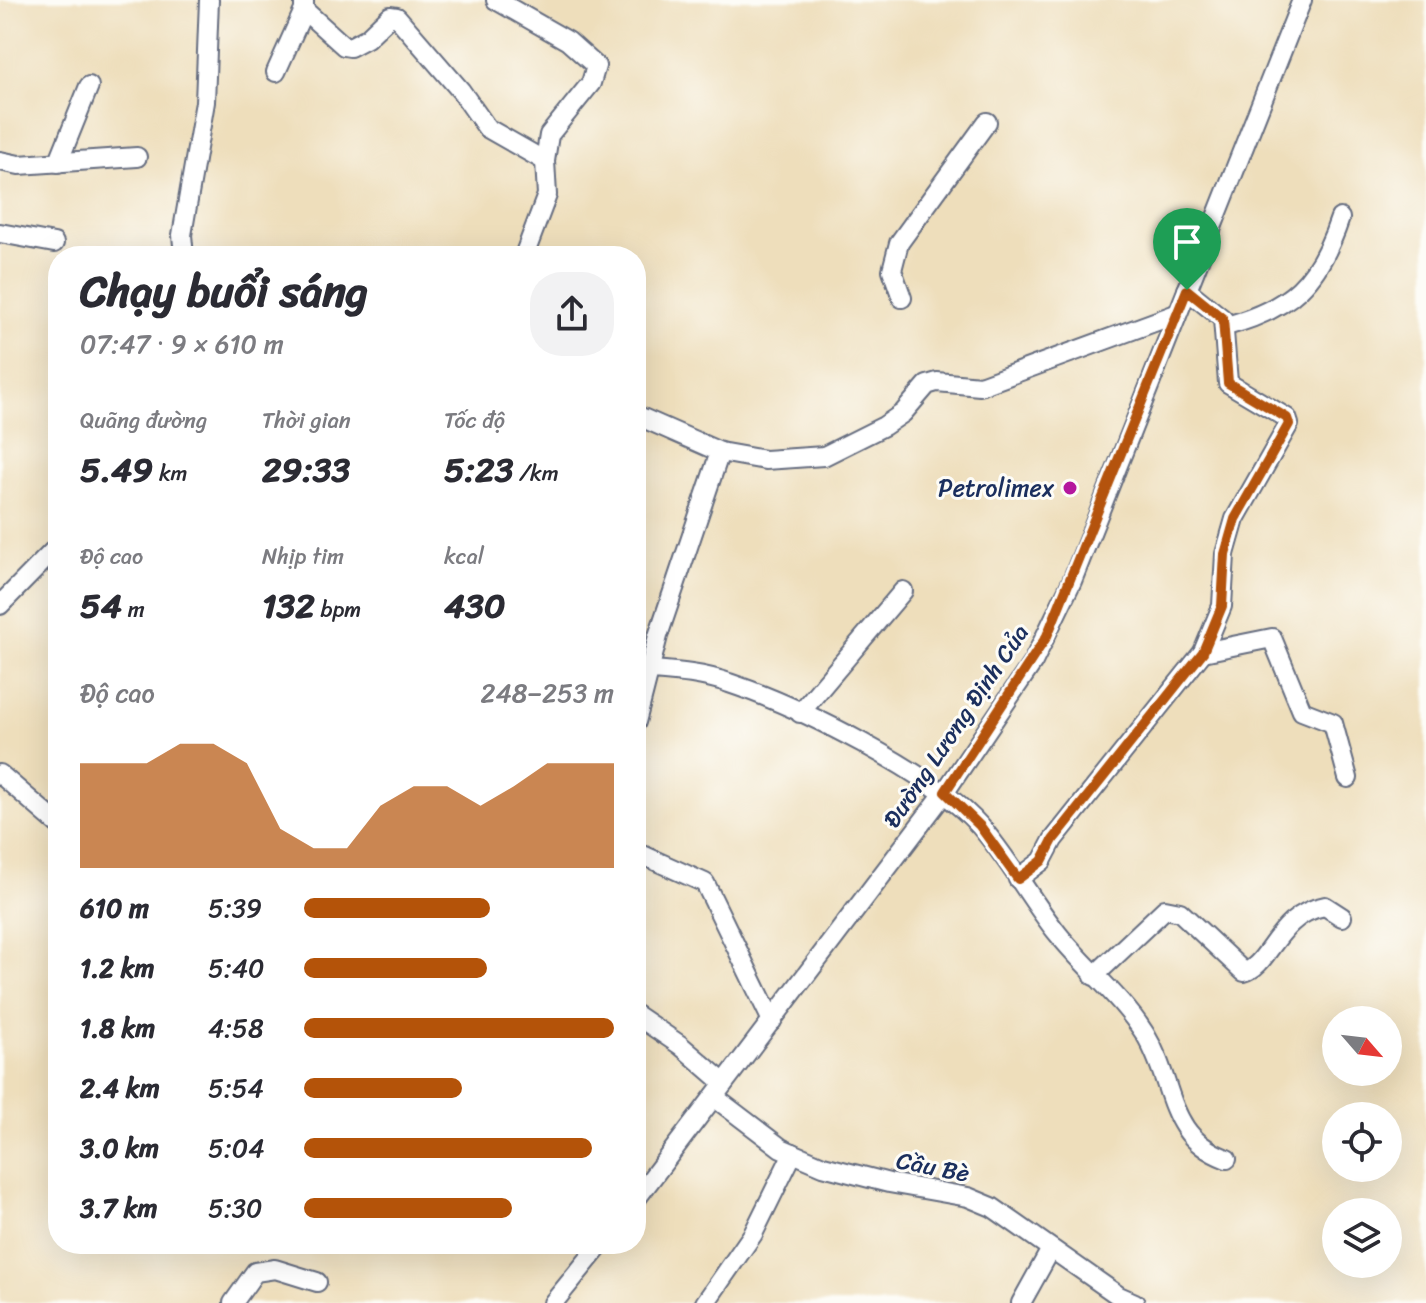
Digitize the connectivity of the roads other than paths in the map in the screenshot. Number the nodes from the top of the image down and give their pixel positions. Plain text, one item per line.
1 (209, 0) edge
2 (496, 0) edge
3 (1302, 0) edge
4 (304, 5) edge
5 (276, 72) dead end
6 (89, 86) dead end
7 (987, 122) dead end
8 (137, 157) dead end
9 (0, 161) edge
10 (545, 161) junction
11 (58, 163) junction
12 (1340, 218) dead end
13 (0, 233) edge
14 (54, 243) dead end
15 (183, 246) edge
16 (528, 246) edge
17 (1187, 290) junction
18 (902, 298) dead end
19 (1176, 314) junction
20 (1226, 326) junction
21 (646, 419) edge
22 (720, 452) junction
23 (48, 556) edge
24 (903, 591) dead end
25 (0, 605) edge
26 (1203, 652) junction
27 (652, 670) junction
28 (646, 690) edge
29 (800, 713) junction
30 (0, 774) edge
31 (1348, 778) dead end
32 (945, 792) junction
33 (48, 815) edge
34 (646, 856) edge
35 (1018, 879) junction
36 (1342, 917) dead end
37 (1094, 976) junction
38 (772, 1021) junction
39 (646, 1022) edge
40 (719, 1090) junction
41 (793, 1153) junction
42 (1227, 1159) dead end
43 (646, 1186) edge
44 (1051, 1249) junction
45 (593, 1254) edge
46 (317, 1282) dead end
47 (233, 1303) edge
48 (553, 1303) edge
49 (705, 1303) edge
50 (1021, 1303) edge
51 (1135, 1303) edge

1 - 15 street
2 - 10 street
3 - 17 street, Đường Lương Định Của
4 - 5 street
4 - 10 street
6 - 11 street
7 - 18 street
8 - 11 street
9 - 11 street
10 - 16 street
12 - 20 street
13 - 14 street
17 - 19 street, Đường Lương Định Của
17 - 20 street
19 - 22 street
19 - 32 street, Đường Lương Định Của
20 - 26 street
21 - 22 street
22 - 27 street
23 - 25 street
24 - 29 street
26 - 31 street
26 - 35 street
27 - 28 street
27 - 29 street
29 - 32 street
30 - 33 street
32 - 35 street
32 - 38 street, Đường Lương Định Của
34 - 38 street
35 - 37 street
36 - 37 street
37 - 42 street
38 - 40 street, Đường Lương Định Của
39 - 40 street, Cầu Bè
40 - 41 street, Cầu Bè
40 - 43 street, Đường Lương Định Của
41 - 44 street, Cầu Bè
41 - 49 street
44 - 50 street
44 - 51 street, Cầu Bè
45 - 48 street
46 - 47 street

